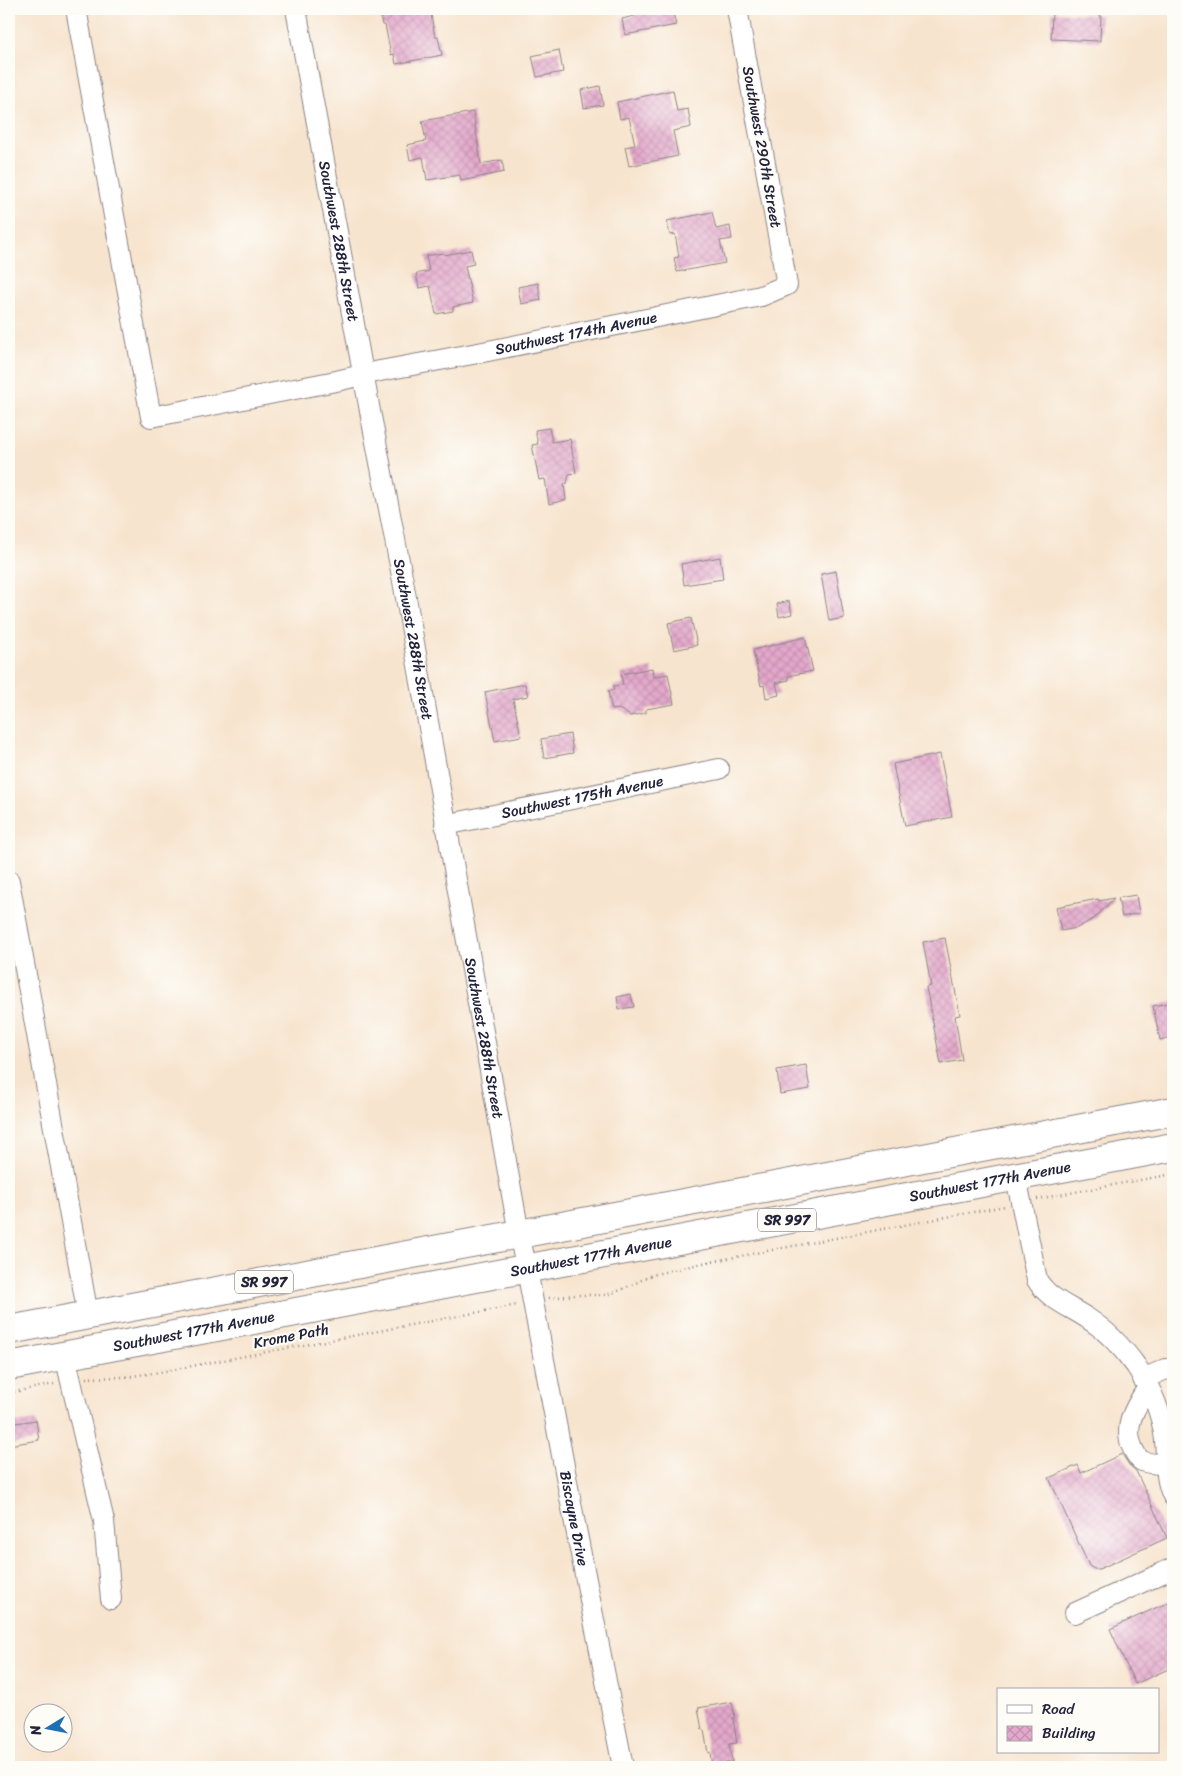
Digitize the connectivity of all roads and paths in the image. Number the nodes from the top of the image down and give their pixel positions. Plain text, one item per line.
1 (76, 9) edge
2 (296, 9) edge
3 (737, 9) edge
4 (787, 285) joint
5 (363, 375) junction
6 (719, 769) dead end
7 (445, 825) junction
8 (9, 881) edge
9 (1173, 1111) edge
10 (1173, 1148) edge
11 (1173, 1174) edge
12 (1016, 1177) junction
13 (1030, 1200) dead end
14 (1012, 1204) dead end
15 (518, 1234) junction
16 (527, 1270) junction
17 (552, 1298) dead end
18 (504, 1307) dead end
19 (88, 1315) junction
20 (9, 1330) edge
21 (65, 1356) junction
22 (9, 1366) edge
23 (1173, 1370) edge
24 (81, 1379) dead end
25 (61, 1383) dead end
26 (1146, 1383) junction
27 (9, 1393) edge
28 (1166, 1464) junction
29 (1173, 1496) edge
30 (1173, 1568) edge
31 (111, 1599) dead end
32 (1075, 1613) dead end
33 (623, 1767) edge

1 - 5 street, Southwest 174th Avenue
2 - 5 street, Southwest 288th Street
3 - 4 street, Southwest 290th Street
4 - 5 street, Southwest 174th Avenue
5 - 7 street, Southwest 288th Street
6 - 7 street, Southwest 175th Avenue
7 - 15 street, Southwest 288th Street
8 - 19 street
9 - 15 highway, SR 997
10 - 12 highway, Southwest 177th Avenue / SR 997
11 - 13 path
12 - 16 highway, Southwest 177th Avenue / SR 997
12 - 26 street
14 - 17 path
15 - 16 street, Southwest 288th Street
15 - 19 highway, SR 997
16 - 21 highway, Southwest 177th Avenue / SR 997
16 - 33 street, Biscayne Drive
18 - 24 path, Krome Path
19 - 20 highway, SR 997
21 - 22 highway, Southwest 177th Avenue / SR 997
21 - 31 street
23 - 26 street
25 - 27 path
26 - 28 street
26 - 28 street
28 - 29 street
30 - 32 street

